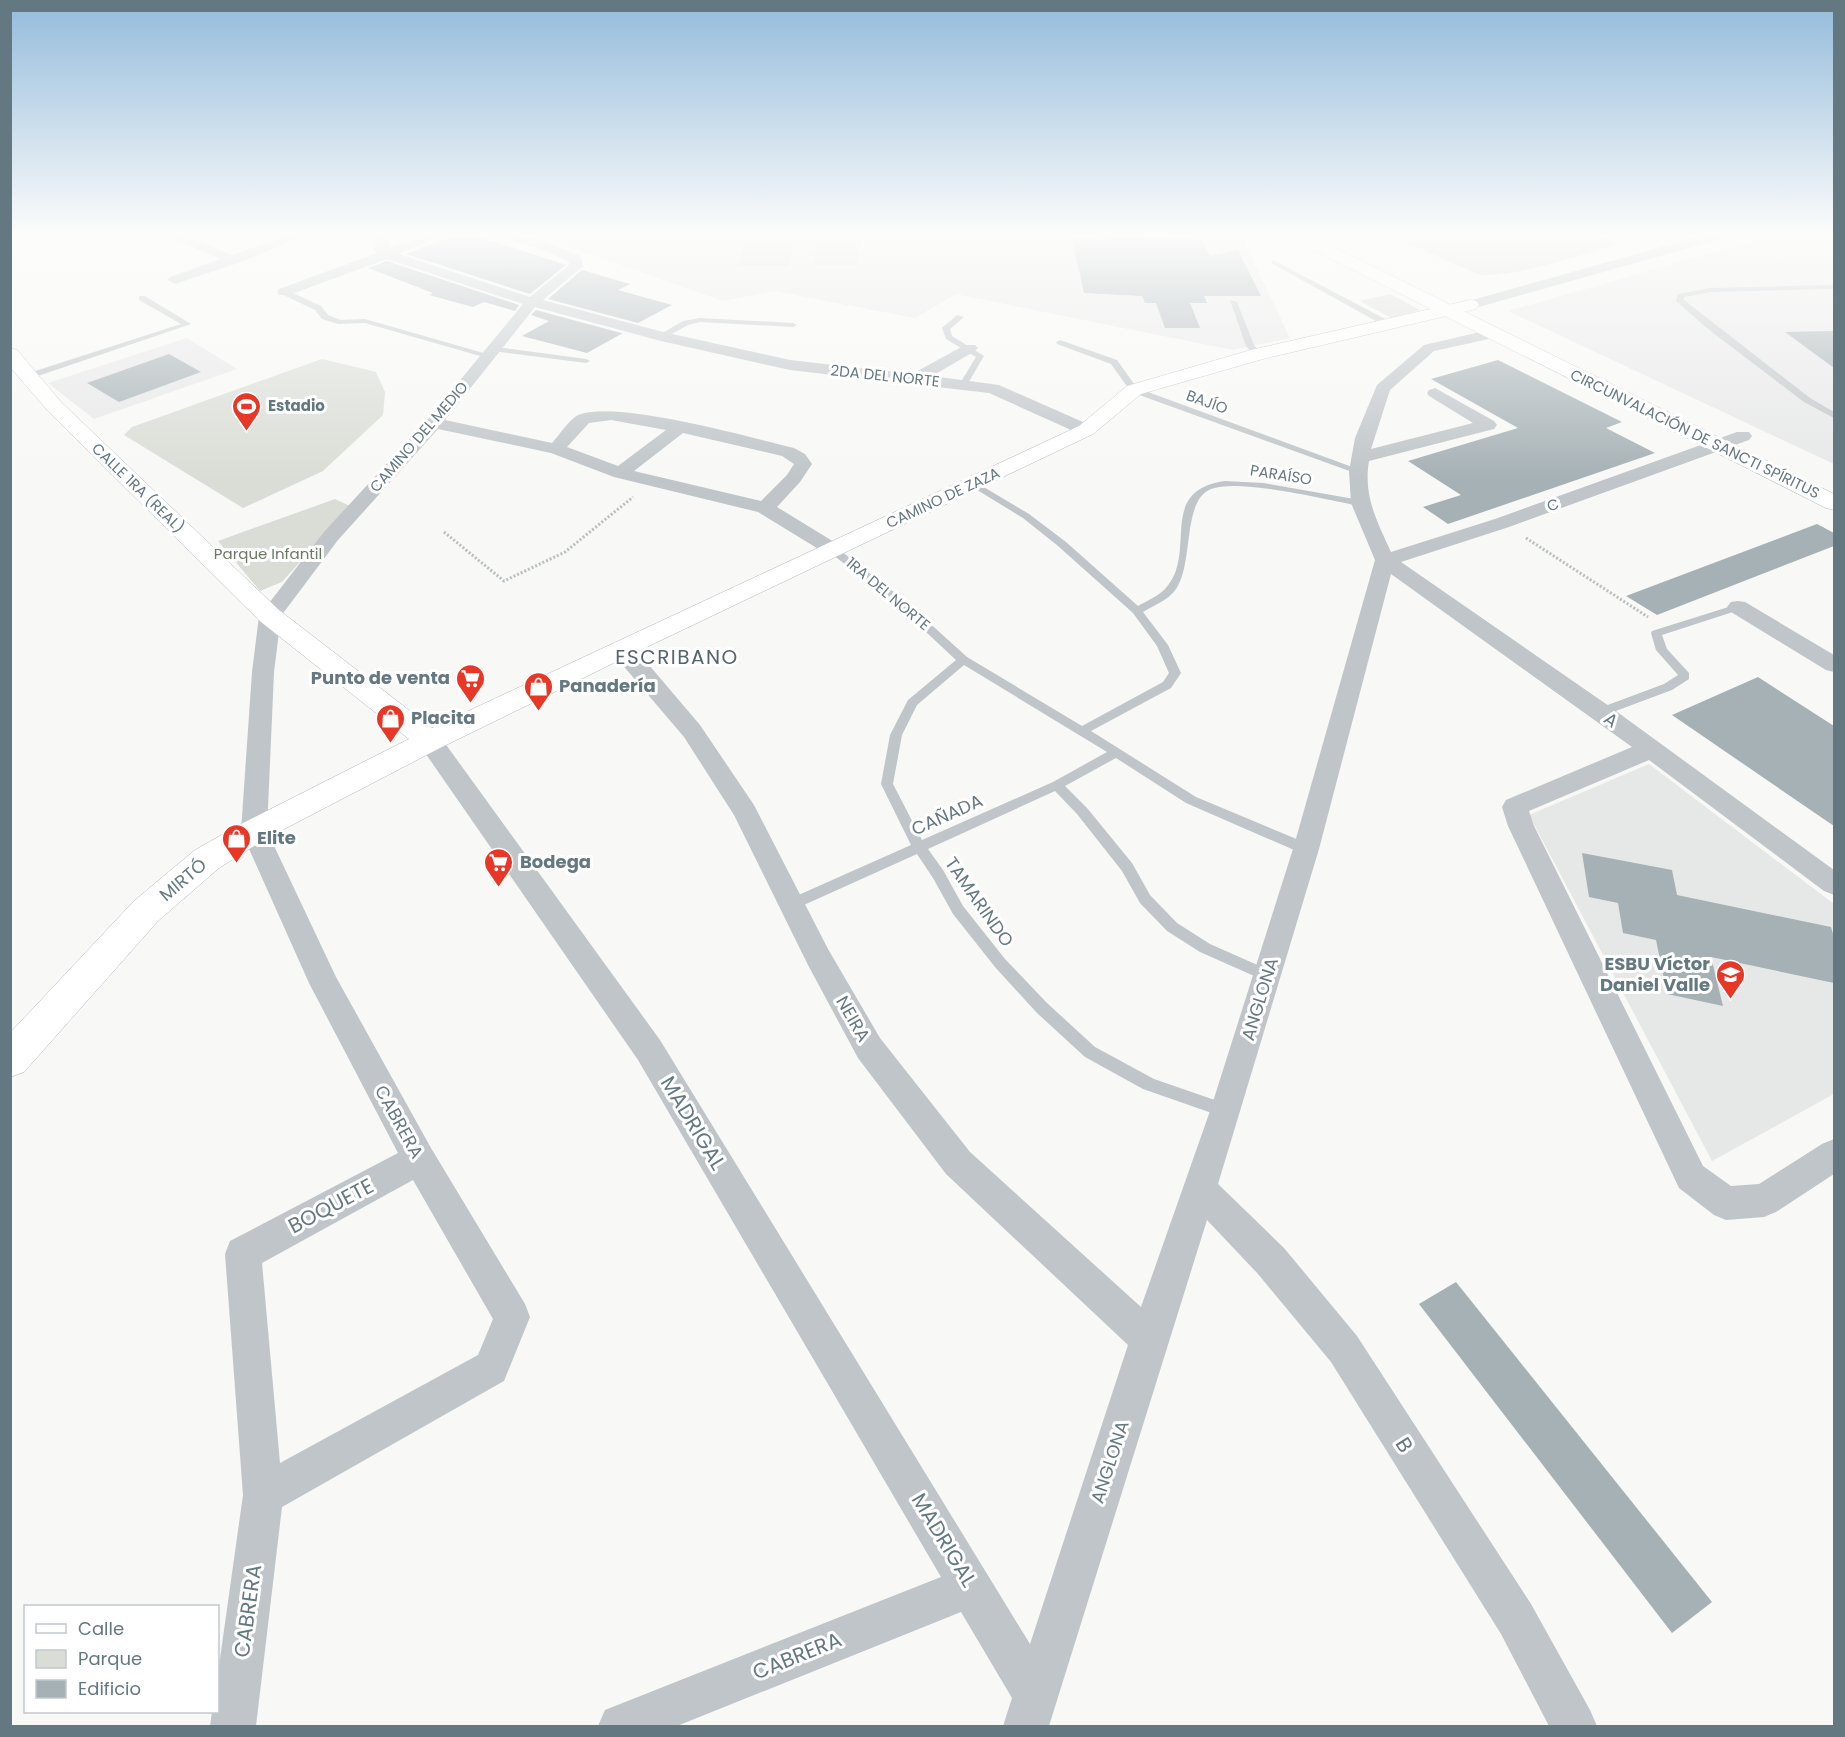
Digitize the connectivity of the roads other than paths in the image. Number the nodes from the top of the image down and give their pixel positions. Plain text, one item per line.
1 (175, 317) edge
2 (325, 317) edge
3 (520, 317) edge
4 (589, 317) edge
5 (960, 317) dead end
6 (1239, 317) edge
7 (1375, 317) edge
8 (1417, 317) edge
9 (1461, 317) edge
10 (1494, 317) edge
11 (1701, 317) edge
12 (1388, 324) junction
13 (793, 326) dead end
14 (1493, 334) junction
15 (661, 336) junction
16 (1059, 342) dead end
17 (970, 348) junction
18 (493, 352) junction
19 (10, 354) edge
20 (1258, 354) junction
21 (586, 361) dead end
22 (29, 376) junction
23 (913, 380) junction
24 (963, 385) junction
25 (1134, 390) junction
26 (1435, 393) dead end
27 (1834, 415) edge
28 (434, 423) junction
29 (680, 427) junction
30 (1086, 430) junction
31 (1718, 431) junction
32 (1763, 446) dead end
33 (556, 449) junction
34 (1360, 464) junction
35 (620, 473) junction
36 (974, 485) junction
37 (1360, 503) junction
38 (1834, 503) edge
39 (765, 508) junction
40 (832, 549) junction
41 (1385, 560) junction
42 (1738, 607) joint
43 (1137, 611) junction
44 (270, 616) junction
45 (620, 649) junction
46 (963, 660) junction
47 (1834, 665) edge
48 (1601, 712) junction
49 (1082, 731) junction
50 (430, 741) junction
51 (1651, 749) junction
52 (1115, 753) junction
53 (1058, 785) junction
54 (254, 831) junction
55 (919, 848) junction
56 (1306, 849) junction
57 (1834, 884) edge
58 (790, 905) junction
59 (1266, 975) junction
60 (10, 1060) edge
61 (1226, 1111) junction
62 (1834, 1155) edge
63 (419, 1159) junction
64 (1200, 1189) junction
65 (243, 1254) joint
66 (1149, 1339) junction
67 (263, 1495) junction
68 (972, 1586) junction
69 (1031, 1711) edge
70 (232, 1726) edge
71 (621, 1726) edge
72 (1574, 1726) edge

1 - 22 lane
2 - 18 lane
3 - 18 street, CAMINO DEL MEDIO
4 - 15 street, 2DA DEL NORTE
5 - 17 lane
6 - 20 lane
7 - 12 lane
8 - 12 main road, CAMINO DE ZAZA
9 - 14 main road, CIRCUNVALACIÓN DE SANCTI SPÍRITUS
10 - 31 main road, CIRCUNVALACIÓN DE SANCTI SPÍRITUS
11 - 27 lane
12 - 20 main road, CAMINO DE ZAZA
13 - 15 lane
14 - 31 main road, CIRCUNVALACIÓN DE SANCTI SPÍRITUS
14 - 34 street
15 - 23 street, 2DA DEL NORTE
16 - 25 lane
17 - 23 street
17 - 24 lane
18 - 21 lane
18 - 28 street, CAMINO DEL MEDIO
19 - 22 main road, CALLE 1RA (REAL)
20 - 25 main road, CAMINO DE ZAZA
22 - 44 main road, CALLE 1RA (REAL)
23 - 24 street, 2DA DEL NORTE
24 - 30 street, 2DA DEL NORTE
25 - 30 main road, CAMINO DE ZAZA
25 - 34 lane, BAJÍO
26 - 34 street
28 - 33 street, 1RA DEL NORTE
28 - 44 street, CAMINO DEL MEDIO
29 - 33 street
29 - 35 street
29 - 39 street
30 - 36 main road, CAMINO DE ZAZA
31 - 32 main road, CIRCUNVALACIÓN DE SANCTI SPÍRITUS
31 - 38 main road, CIRCUNVALACIÓN DE SANCTI SPÍRITUS
31 - 41 street, C
33 - 35 street, 1RA DEL NORTE
34 - 37 street
35 - 39 street, 1RA DEL NORTE
36 - 40 main road, CAMINO DE ZAZA
36 - 43 lane
37 - 41 street
37 - 43 lane, PARAÍSO
39 - 40 street, 1RA DEL NORTE
40 - 45 main road, CAMINO DE ZAZA
40 - 46 lane, 1RA DEL NORTE
41 - 48 street, A
41 - 56 street, ANGLONA
42 - 47 street
42 - 48 lane
43 - 49 lane
44 - 50 main road, MADRIGAL
44 - 54 street, CABRERA
45 - 50 main road, CAMINO DE ZAZA
45 - 58 street, NEIRA
46 - 49 lane, 1RA DEL NORTE
46 - 55 lane, TAMARINDO
48 - 51 street, A
49 - 52 lane, 1RA DEL NORTE
50 - 54 main road, MIRTÓ
50 - 68 street, MADRIGAL
51 - 57 street, A
51 - 62 street
52 - 53 lane, CAÑADA
52 - 56 lane, 1RA DEL NORTE
53 - 55 lane, CAÑADA
53 - 59 lane
54 - 60 main road, MIRTÓ
54 - 63 street, CABRERA
55 - 58 lane, CAÑADA
55 - 61 lane, TAMARINDO
56 - 59 street, ANGLONA
58 - 66 street, NEIRA
59 - 61 street, ANGLONA
61 - 64 street, ANGLONA
63 - 65 street, BOQUETE
63 - 67 street, CABRERA
64 - 66 street, ANGLONA
64 - 72 street, B
65 - 67 street, CABRERA
66 - 69 street, ANGLONA
67 - 70 street, CABRERA
68 - 69 street, MADRIGAL
68 - 71 street, CABRERA

